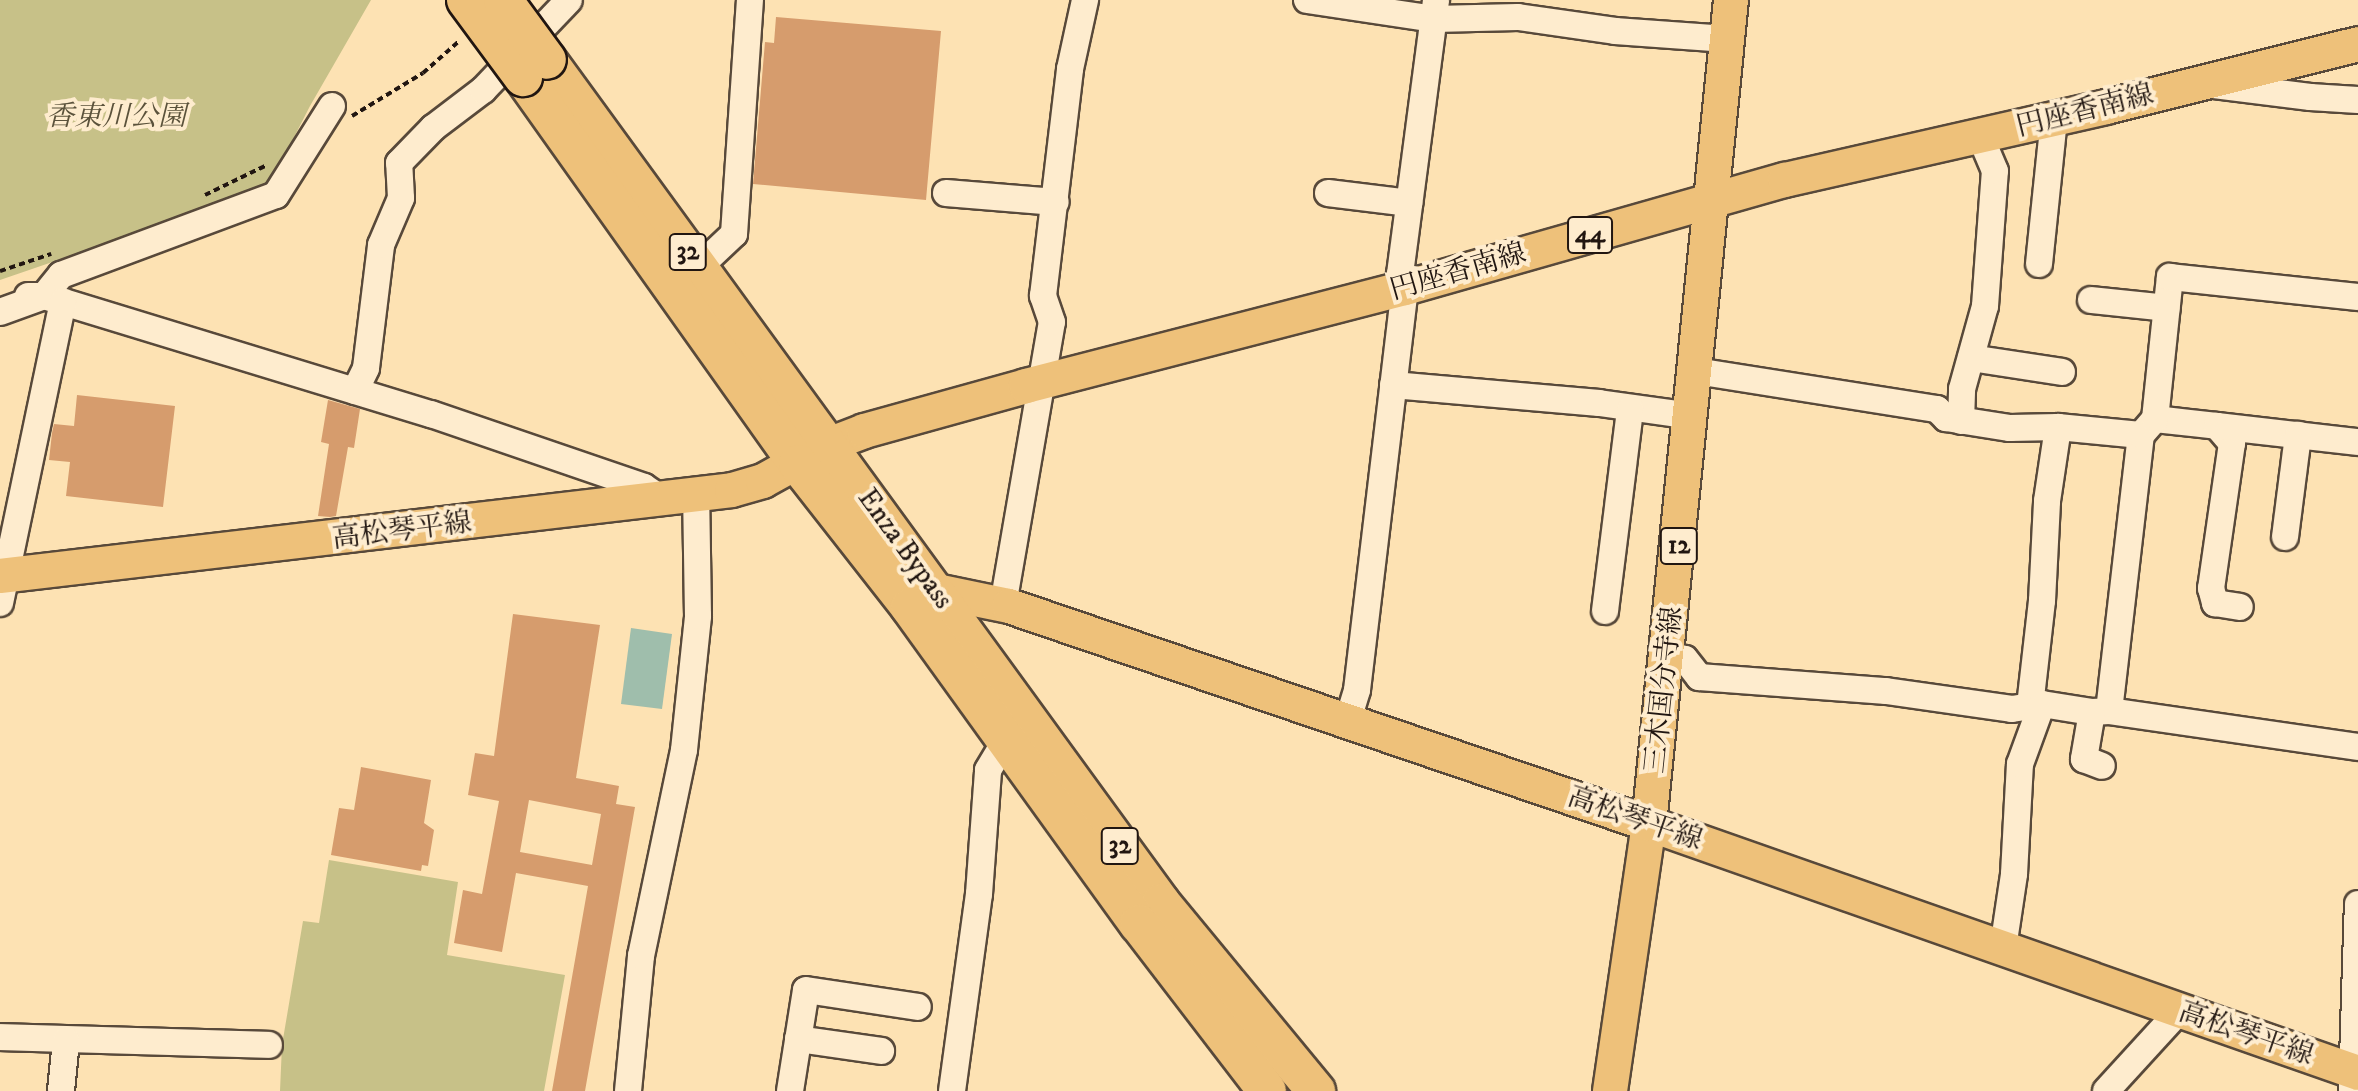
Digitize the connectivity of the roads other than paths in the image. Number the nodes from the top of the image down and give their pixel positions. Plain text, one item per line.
1 (503, 0) edge
2 (569, 0) edge
3 (750, 0) edge
4 (1085, 0) edge
5 (1307, 0) edge
6 (1731, 0) edge
7 (1435, 9) edge
8 (464, 18) edge
9 (1727, 39) junction
10 (2358, 44) edge
11 (535, 69) junction
12 (2199, 83) junction
13 (2358, 100) edge
14 (332, 106) dead end
15 (2054, 119) junction
16 (1980, 136) junction
17 (946, 193) dead end
18 (1328, 193) dead end
19 (1056, 202) junction
20 (1409, 203) junction
21 (1709, 203) junction
22 (2039, 264) dead end
23 (699, 267) junction
24 (1405, 288) junction
25 (0, 296) edge
26 (2358, 297) edge
27 (54, 299) junction
28 (2091, 300) dead end
29 (2167, 308) junction
30 (0, 312) edge
31 (1971, 358) junction
32 (1696, 371) junction
33 (2062, 372) dead end
34 (1040, 382) junction
35 (1393, 385) junction
36 (355, 391) junction
37 (1630, 410) junction
38 (1691, 416) junction
39 (1961, 421) junction
40 (2217, 426) junction
41 (2058, 427) junction
42 (2148, 427) junction
43 (2298, 435) junction
44 (2358, 442) edge
45 (813, 454) junction
46 (696, 495) junction
47 (663, 500) junction
48 (2285, 537) dead end
49 (3, 584) edge
50 (923, 599) junction
51 (1003, 605) junction
52 (2240, 607) dead end
53 (1605, 611) dead end
54 (1668, 655) junction
55 (2036, 705) junction
56 (2101, 711) junction
57 (1347, 723) junction
58 (1006, 740) junction
59 (2358, 747) edge
60 (2102, 766) dead end
61 (1649, 824) junction
62 (2358, 904) edge
63 (2003, 948) junction
64 (918, 1007) dead end
65 (2180, 1010) junction
66 (0, 1037) edge
67 (798, 1039) junction
68 (66, 1040) junction
69 (269, 1045) dead end
70 (881, 1051) dead end
71 (2354, 1078) edge
72 (61, 1091) edge
73 (628, 1091) edge
74 (790, 1091) edge
75 (952, 1091) edge
76 (1267, 1091) edge
77 (1316, 1091) edge
78 (1610, 1091) edge
79 (2106, 1091) edge

1 - 11 highway, Enza Bypass / 32, bridge
2 - 36 street
3 - 23 street
4 - 19 street
5 - 7 street
6 - 9 main road, 三木国分寺線 / 12
7 - 9 street
7 - 20 street
8 - 11 highway, Enza Bypass / 32, bridge
9 - 21 main road, 三木国分寺線 / 12
10 - 12 main road, 円座香南線 / 44
11 - 23 highway, Enza Bypass / 32
11 - 45 highway, Enza Bypass / 32
12 - 13 street
12 - 15 main road, 円座香南線 / 44
14 - 27 street
15 - 16 main road, 円座香南線 / 44
15 - 22 street
16 - 21 main road, 円座香南線 / 44
16 - 31 street
17 - 19 street
18 - 20 street
19 - 34 street
20 - 24 street
21 - 24 main road, 円座香南線 / 44
21 - 32 main road, 三木国分寺線 / 12
23 - 45 highway, Enza Bypass / 32
24 - 34 main road, 円座香南線 / 44
24 - 35 street
25 - 27 street
26 - 29 street
27 - 30 street
27 - 36 street
27 - 49 street
28 - 29 street
29 - 42 street
31 - 33 street
31 - 39 street
32 - 38 main road, 三木国分寺線 / 12
32 - 39 street
34 - 45 main road, 円座香南線 / 44
34 - 51 street
35 - 37 street
35 - 57 street
36 - 47 street
37 - 38 street
37 - 53 street
38 - 54 main road, 三木国分寺線 / 12
39 - 41 street
40 - 42 street
40 - 43 street
40 - 52 street
41 - 42 street
41 - 55 street
42 - 56 street
43 - 44 street
43 - 48 street
45 - 46 main road, 高松琴平線
45 - 50 highway, Enza Bypass / 32
46 - 47 main road, 高松琴平線
46 - 73 street
47 - 49 main road, 高松琴平線
50 - 51 main road, 高松琴平線
50 - 58 highway, Enza Bypass / 32
50 - 77 highway, Enza Bypass / 32
51 - 57 main road, 高松琴平線
54 - 55 street
54 - 61 main road, 三木国分寺線 / 12
55 - 56 street
55 - 63 street
56 - 59 street
56 - 60 street
57 - 61 main road, 高松琴平線
58 - 75 street
58 - 76 highway, Enza Bypass / 32
61 - 63 main road, 高松琴平線
61 - 78 main road, 三木国分寺線 / 12
62 - 71 street
63 - 65 main road, 高松琴平線
64 - 67 street
65 - 71 main road, 高松琴平線
65 - 79 street
66 - 68 street
67 - 70 street
67 - 74 street
68 - 69 street
68 - 72 street

